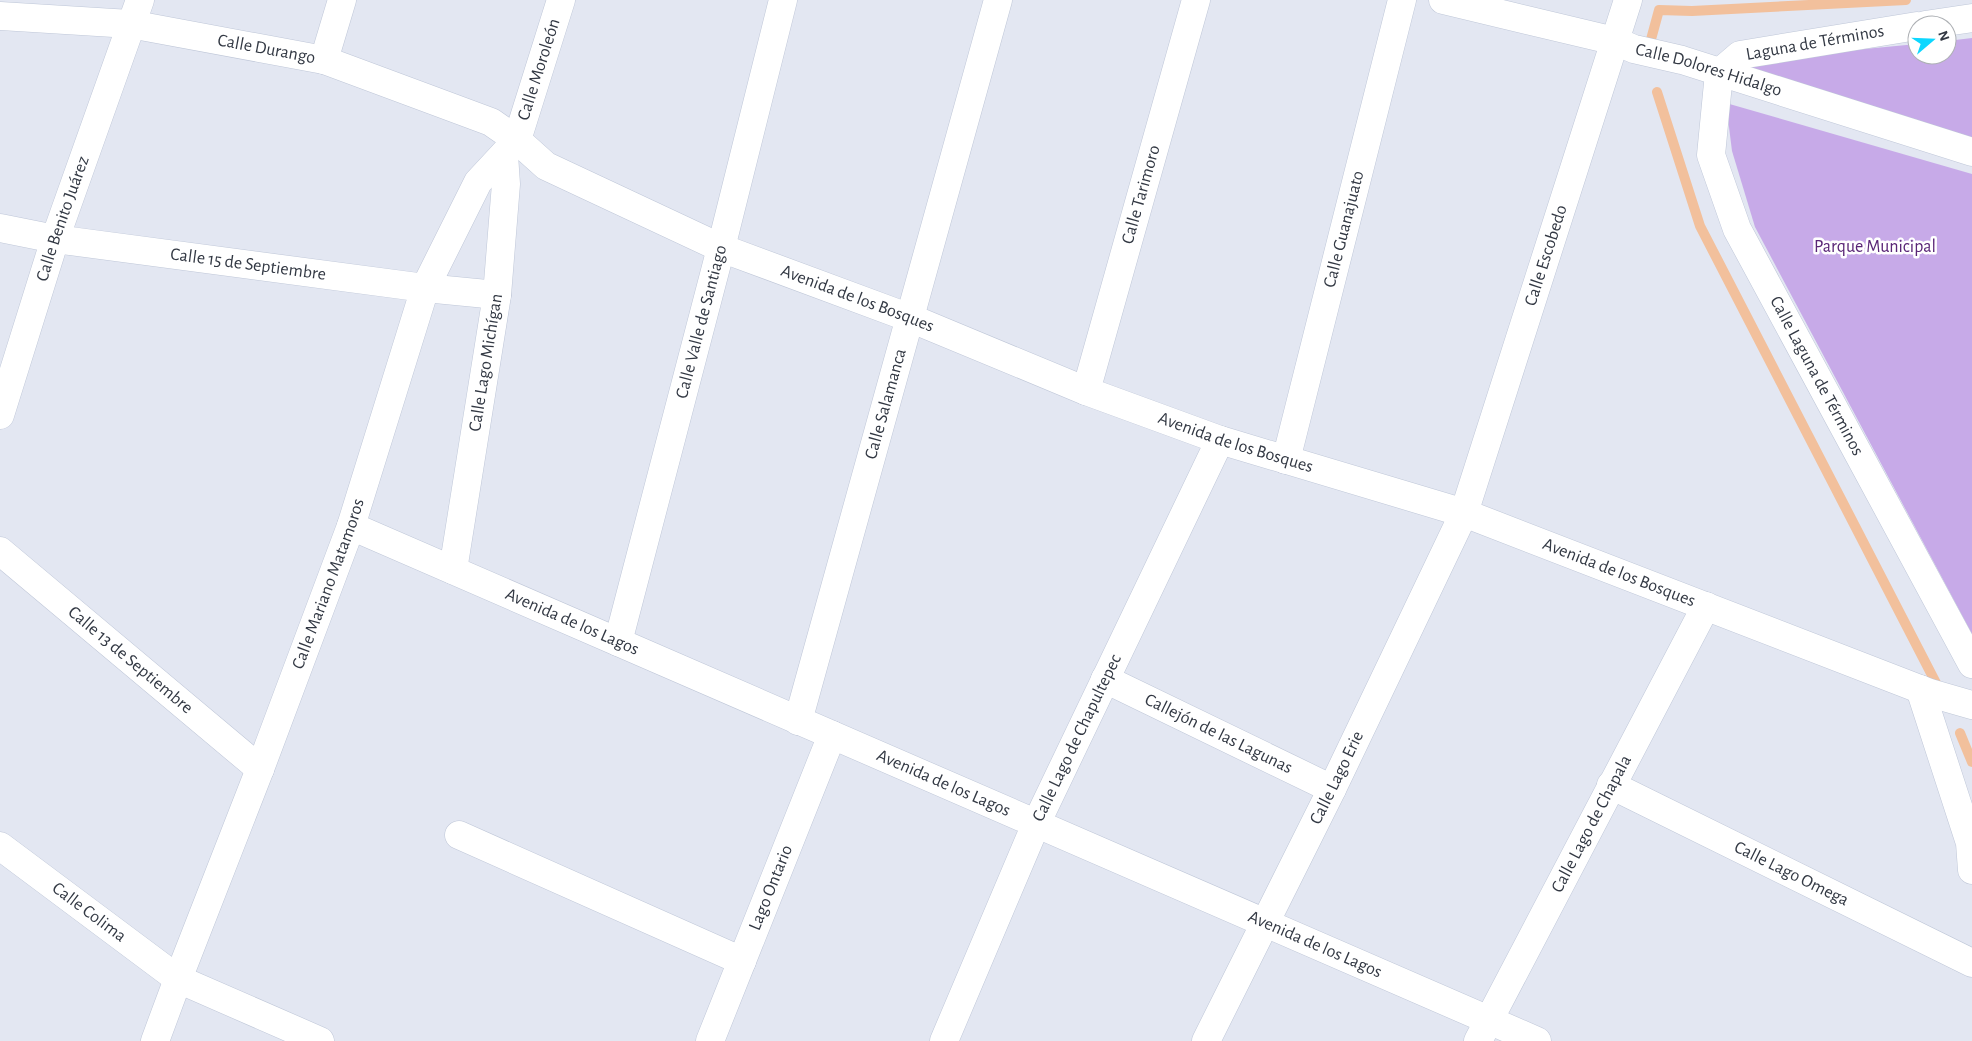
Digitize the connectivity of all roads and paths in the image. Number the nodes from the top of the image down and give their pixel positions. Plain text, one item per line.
1 (342, 0) edge
2 (560, 0) edge
3 (783, 0) edge
4 (998, 0) edge
5 (1196, 0) edge
6 (1402, 0) edge
7 (1443, 0) edge
8 (1628, 0) edge
9 (135, 12) edge
10 (0, 16) edge
11 (1972, 18) edge
12 (1957, 20) edge
13 (1907, 28) edge
14 (1615, 41) junction
15 (324, 60) junction
16 (1719, 73) junction
17 (511, 147) junction
18 (1972, 152) edge
19 (0, 228) edge
20 (55, 239) junction
21 (721, 248) junction
22 (425, 288) junction
23 (497, 295) junction
24 (910, 318) junction
25 (1086, 391) junction
26 (0, 415) edge
27 (1220, 440) junction
28 (1286, 460) junction
29 (1464, 513) junction
30 (351, 526) junction
31 (0, 551) edge
32 (453, 570) junction
33 (1706, 606) junction
34 (618, 642) junction
35 (1972, 664) edge
36 (1105, 679) junction
37 (1920, 689) junction
38 (1972, 705) edge
39 (798, 721) junction
40 (832, 735) junction
41 (260, 770) junction
42 (1612, 785) junction
43 (1332, 789) junction
44 (1036, 824) junction
45 (459, 835) dead end
46 (0, 846) edge
47 (1972, 870) edge
48 (1265, 924) junction
49 (742, 962) junction
50 (1972, 963) edge
51 (178, 979) junction
52 (1483, 1031) edge
53 (155, 1041) edge
54 (320, 1041) edge
55 (710, 1041) edge
56 (944, 1041) edge
57 (1206, 1041) edge
58 (1537, 1041) edge

1 - 15 street
2 - 17 street, Calle Moroleón
3 - 21 street, Calle Valle de Santiago
4 - 24 street, Calle Salamanca
5 - 25 street, Calle Tarimoro
6 - 28 street, Calle Guanajuato
7 - 14 street, Calle Dolores Hidalgo
8 - 14 street, Calle Escobedo
9 - 10 street, Calle Durango
9 - 15 street, Calle Durango
9 - 20 street, Calle Benito Juárez
11 - 12 street
13 - 16 street, Laguna de Términos
14 - 16 street, Calle Dolores Hidalgo
14 - 29 street, Calle Escobedo
15 - 17 street, Calle Durango
16 - 18 street, Calle Dolores Hidalgo
16 - 35 street, Calle Laguna de Términos
17 - 21 street, Avenida de los Bosques
17 - 22 street, Calle Mariano Matamoros
17 - 23 street, Calle Lago Michígan
19 - 20 street, Calle 15 de Septiembre
20 - 22 street, Calle 15 de Septiembre
20 - 26 street, Calle Benito Juárez
21 - 24 street, Avenida de los Bosques
21 - 34 street, Calle Valle de Santiago
22 - 23 street, Calle 15 de Septiembre
22 - 30 street, Calle Mariano Matamoros
23 - 32 street, Calle Lago Michígan
24 - 25 street, Avenida de los Bosques
24 - 39 street, Calle Salamanca
25 - 27 street, Avenida de los Bosques
27 - 28 street, Avenida de los Bosques
27 - 36 street, Calle Lago de Chapultepec
28 - 29 street, Avenida de los Bosques
29 - 33 street, Avenida de los Bosques
29 - 43 street, Calle Lago Erie
30 - 32 street, Avenida de los Lagos
30 - 41 street, Calle Mariano Matamoros
31 - 41 street, Calle 13 de Septiembre
32 - 34 street, Avenida de los Lagos
33 - 37 street, Avenida de los Bosques
33 - 42 street, Calle Lago de Chapala
34 - 39 street, Avenida de los Lagos
36 - 43 street, Callejón de las Lagunas
36 - 44 street, Calle Lago de Chapultepec
37 - 38 street, Avenida de los Bosques
37 - 47 street
39 - 40 street, Avenida de los Lagos
40 - 44 street, Avenida de los Lagos
40 - 49 street, Lago Ontario
41 - 51 street, Calle Mariano Matamoros
42 - 50 street, Calle Lago Omega
42 - 52 street, Calle Lago de Chapala
43 - 48 street, Calle Lago Erie
44 - 48 street, Avenida de los Lagos
44 - 56 street, Calle Lago de Chapultepec
45 - 49 street
46 - 51 street, Calle Colima
48 - 52 street, Avenida de los Lagos
48 - 57 street, Calle Lago Erie
49 - 55 street, Lago Ontario
51 - 53 street, Calle Mariano Matamoros
51 - 54 street, Calle Colima
52 - 58 street, Avenida de los Lagos

